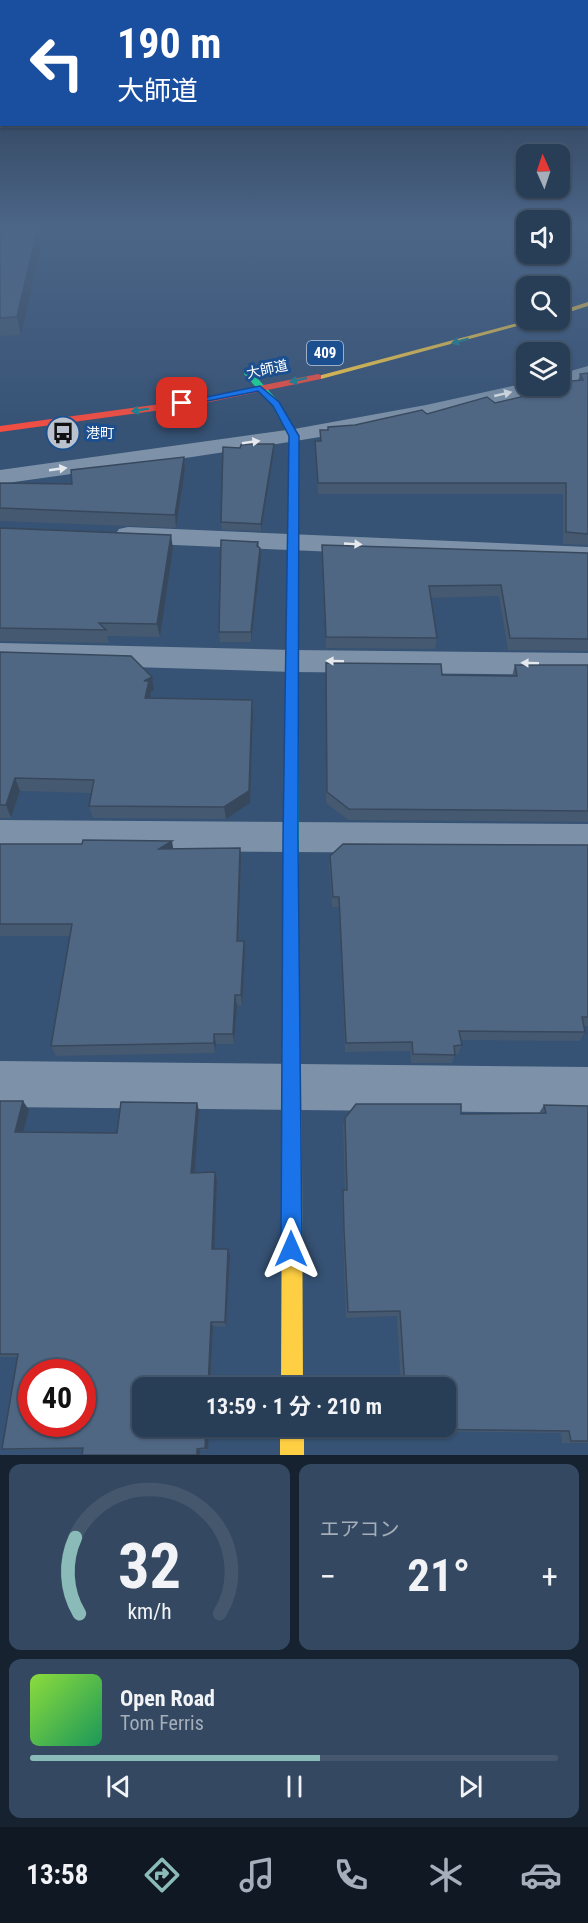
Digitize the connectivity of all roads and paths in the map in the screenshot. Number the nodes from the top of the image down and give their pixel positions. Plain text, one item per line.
1 (588, 304) edge
2 (570, 310) edge
3 (516, 325) edge
4 (268, 367) dead end
5 (588, 372) edge
6 (570, 378) edge
7 (260, 388) junction
8 (516, 392) edge
9 (0, 429) edge
10 (294, 436) junction
11 (0, 477) edge
12 (105, 534) edge
13 (294, 541) junction
14 (588, 555) edge
15 (0, 653) edge
16 (293, 661) junction
17 (588, 664) edge
18 (0, 835) edge
19 (291, 837) junction
20 (588, 839) edge
21 (0, 1084) edge
22 (291, 1087) junction
23 (588, 1090) edge
24 (292, 1377) edge
25 (292, 1437) edge
26 (292, 1455) edge

1 - 2 main road
3 -> 7 main road, 大師道 / 409
4 - 7 main road, 大師道
5 - 6 street
7 -> 9 main road, 大師道 / 409
7 - 10 main road
10 -> 8 street
11 -> 10 street
10 - 13 main road
12 - 13 street
13 -> 14 street
13 - 16 main road
15 - 16 street
17 -> 16 street
16 - 19 main road
18 - 19 street
19 - 20 street
19 - 22 main road
21 - 22 street
22 - 23 street
22 - 24 main road
25 - 26 main road

